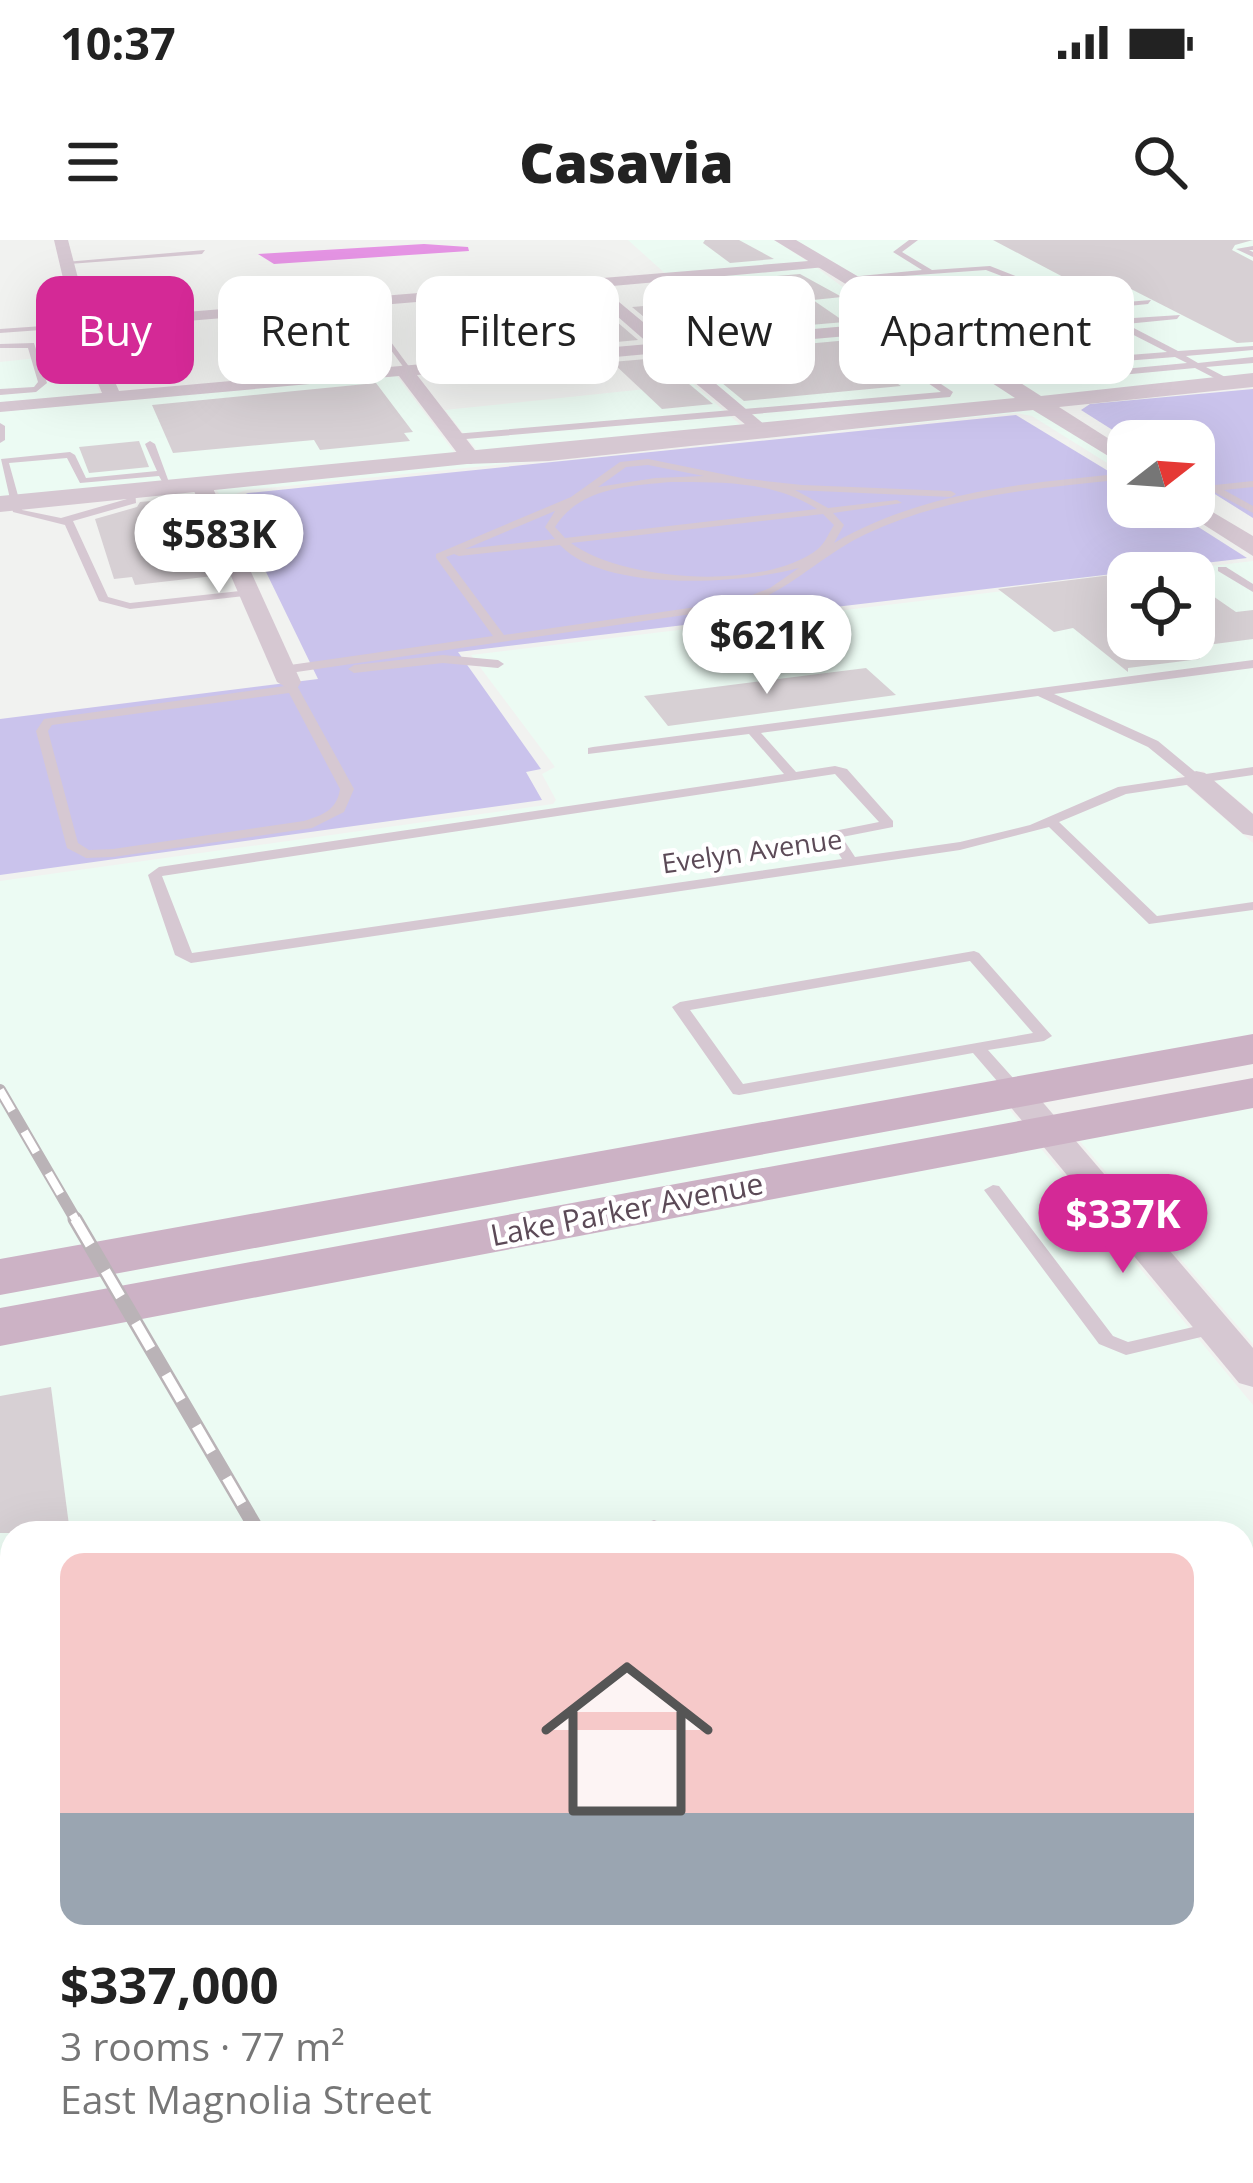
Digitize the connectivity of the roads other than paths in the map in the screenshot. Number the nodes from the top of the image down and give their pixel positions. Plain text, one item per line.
1 (62, 240) edge
2 (783, 240) edge
3 (914, 240) edge
4 (202, 252) dead end
5 (69, 262) junction
6 (821, 264) junction
7 (929, 271) junction
8 (880, 275) joint
9 (72, 276) edge
10 (840, 276) edge
11 (868, 276) edge
12 (1008, 276) edge
13 (619, 282) edge
14 (1148, 302) dead end
15 (1134, 303) edge
16 (619, 310) edge
17 (1177, 317) dead end
18 (1134, 321) edge
19 (36, 328) edge
20 (643, 330) edge
21 (0, 331) edge
22 (1134, 331) edge
23 (392, 345) edge
24 (0, 346) edge
25 (1253, 348) edge
26 (643, 350) edge
27 (1172, 352) junction
28 (1134, 355) edge
29 (1253, 360) edge
30 (1198, 366) junction
31 (410, 370) junction
32 (1134, 372) edge
33 (1253, 380) edge
34 (1228, 382) junction
35 (107, 384) edge
36 (705, 384) edge
37 (935, 384) edge
38 (1007, 384) edge
39 (0, 392) edge
40 (113, 398) junction
41 (850, 400) junction
42 (960, 401) junction
43 (1034, 401) junction
44 (918, 405) junction
45 (0, 407) edge
46 (736, 411) junction
47 (874, 418) junction
48 (0, 426) edge
49 (758, 430) junction
50 (454, 437) junction
51 (0, 440) edge
52 (150, 444) dead end
53 (1107, 448) edge
54 (93, 453) dead end
55 (70, 455) junction
56 (471, 458) junction
57 (2, 459) edge
58 (1107, 478) edge
59 (165, 480) junction
60 (747, 482) junction
61 (201, 484) junction
62 (1253, 484) edge
63 (88, 488) junction
64 (131, 491) junction
65 (967, 494) junction
66 (1215, 494) edge
67 (575, 499) junction
68 (1215, 502) edge
69 (7, 503) edge
70 (1215, 509) edge
71 (829, 510) junction
72 (1253, 510) edge
73 (1215, 514) edge
74 (63, 521) junction
75 (1253, 531) edge
76 (556, 542) junction
77 (1253, 548) edge
78 (823, 554) junction
79 (440, 556) junction
80 (1222, 569) dead end
81 (1253, 589) edge
82 (249, 593) junction
83 (500, 637) junction
84 (498, 664) dead end
85 (1253, 664) edge
86 (288, 680) junction
87 (1040, 692) junction
88 (752, 730) junction
89 (593, 751) dead end
90 (1253, 771) edge
91 (793, 776) junction
92 (1196, 779) junction
93 (1051, 823) junction
94 (1253, 828) edge
95 (851, 862) junction
96 (1253, 906) edge
97 (977, 1047) junction
98 (1253, 1049) edge
99 (1253, 1093) edge
100 (1033, 1112) junction
101 (993, 1190) dead end
102 (0, 1277) edge
103 (0, 1328) edge
104 (1215, 1328) junction
105 (1253, 1374) edge

1 - 5 street
2 - 6 street
3 - 7 lane
4 - 5 lane
5 - 9 street
6 - 10 street
6 - 13 street
7 - 8 lane
7 - 12 lane
8 - 11 lane
14 - 15 lane
16 - 20 street
17 - 18 lane
19 - 21 lane
22 - 27 lane
23 - 31 lane
24 - 39 lane
25 - 27 lane
26 - 31 street
27 - 28 lane
27 - 30 lane
29 - 30 lane
30 - 32 lane
30 - 34 lane
31 - 40 street
31 - 50 street
33 - 34 street
34 - 43 street
35 - 40 street
36 - 46 street
37 - 42 lane
38 - 43 street
40 - 45 street
41 - 44 lane
41 - 46 lane
41 - 47 lane
42 - 43 street
42 - 44 street
43 - 53 street
44 - 47 street
46 - 49 street
46 - 50 lane
47 - 49 street
48 - 51 lane
49 - 56 street
50 - 56 street
52 - 59 lane
54 - 55 lane
55 - 57 lane
55 - 63 lane
56 - 61 street
57 - 69 lane
58 - 65 lane
59 - 61 street
59 - 63 lane
59 - 64 street
60 - 65 lane
60 - 67 lane
60 - 67 lane
60 - 71 lane
61 - 82 street
62 - 66 lane
63 - 64 street
63 - 69 street
64 - 74 lane
65 - 71 lane
65 - 78 lane
67 - 76 lane
67 - 79 lane
68 - 72 lane
69 - 74 lane
70 - 75 street
71 - 76 lane
71 - 78 lane
73 - 77 street
74 - 82 lane
76 - 78 lane
76 - 79 lane
78 - 83 lane
79 - 83 lane
80 - 81 lane
82 - 86 street
83 - 86 lane
84 - 86 lane
85 - 87 lane
86 - 86 lane
87 - 88 lane
87 - 92 lane
88 - 89 lane
88 - 91 lane
90 - 92 lane, Evelyn Avenue
91 - 95 lane
91 - 95 lane, Evelyn Avenue
92 - 93 lane, Evelyn Avenue
92 - 94 street
93 - 95 lane, Evelyn Avenue
93 - 96 lane
97 - 97 lane
97 - 100 lane
98 - 100 main road, Lake Parker Avenue
99 - 100 main road, Lake Parker Avenue
100 - 102 main road, Lake Parker Avenue
100 - 103 main road, Lake Parker Avenue
100 - 104 street
101 - 104 lane
104 - 105 street

